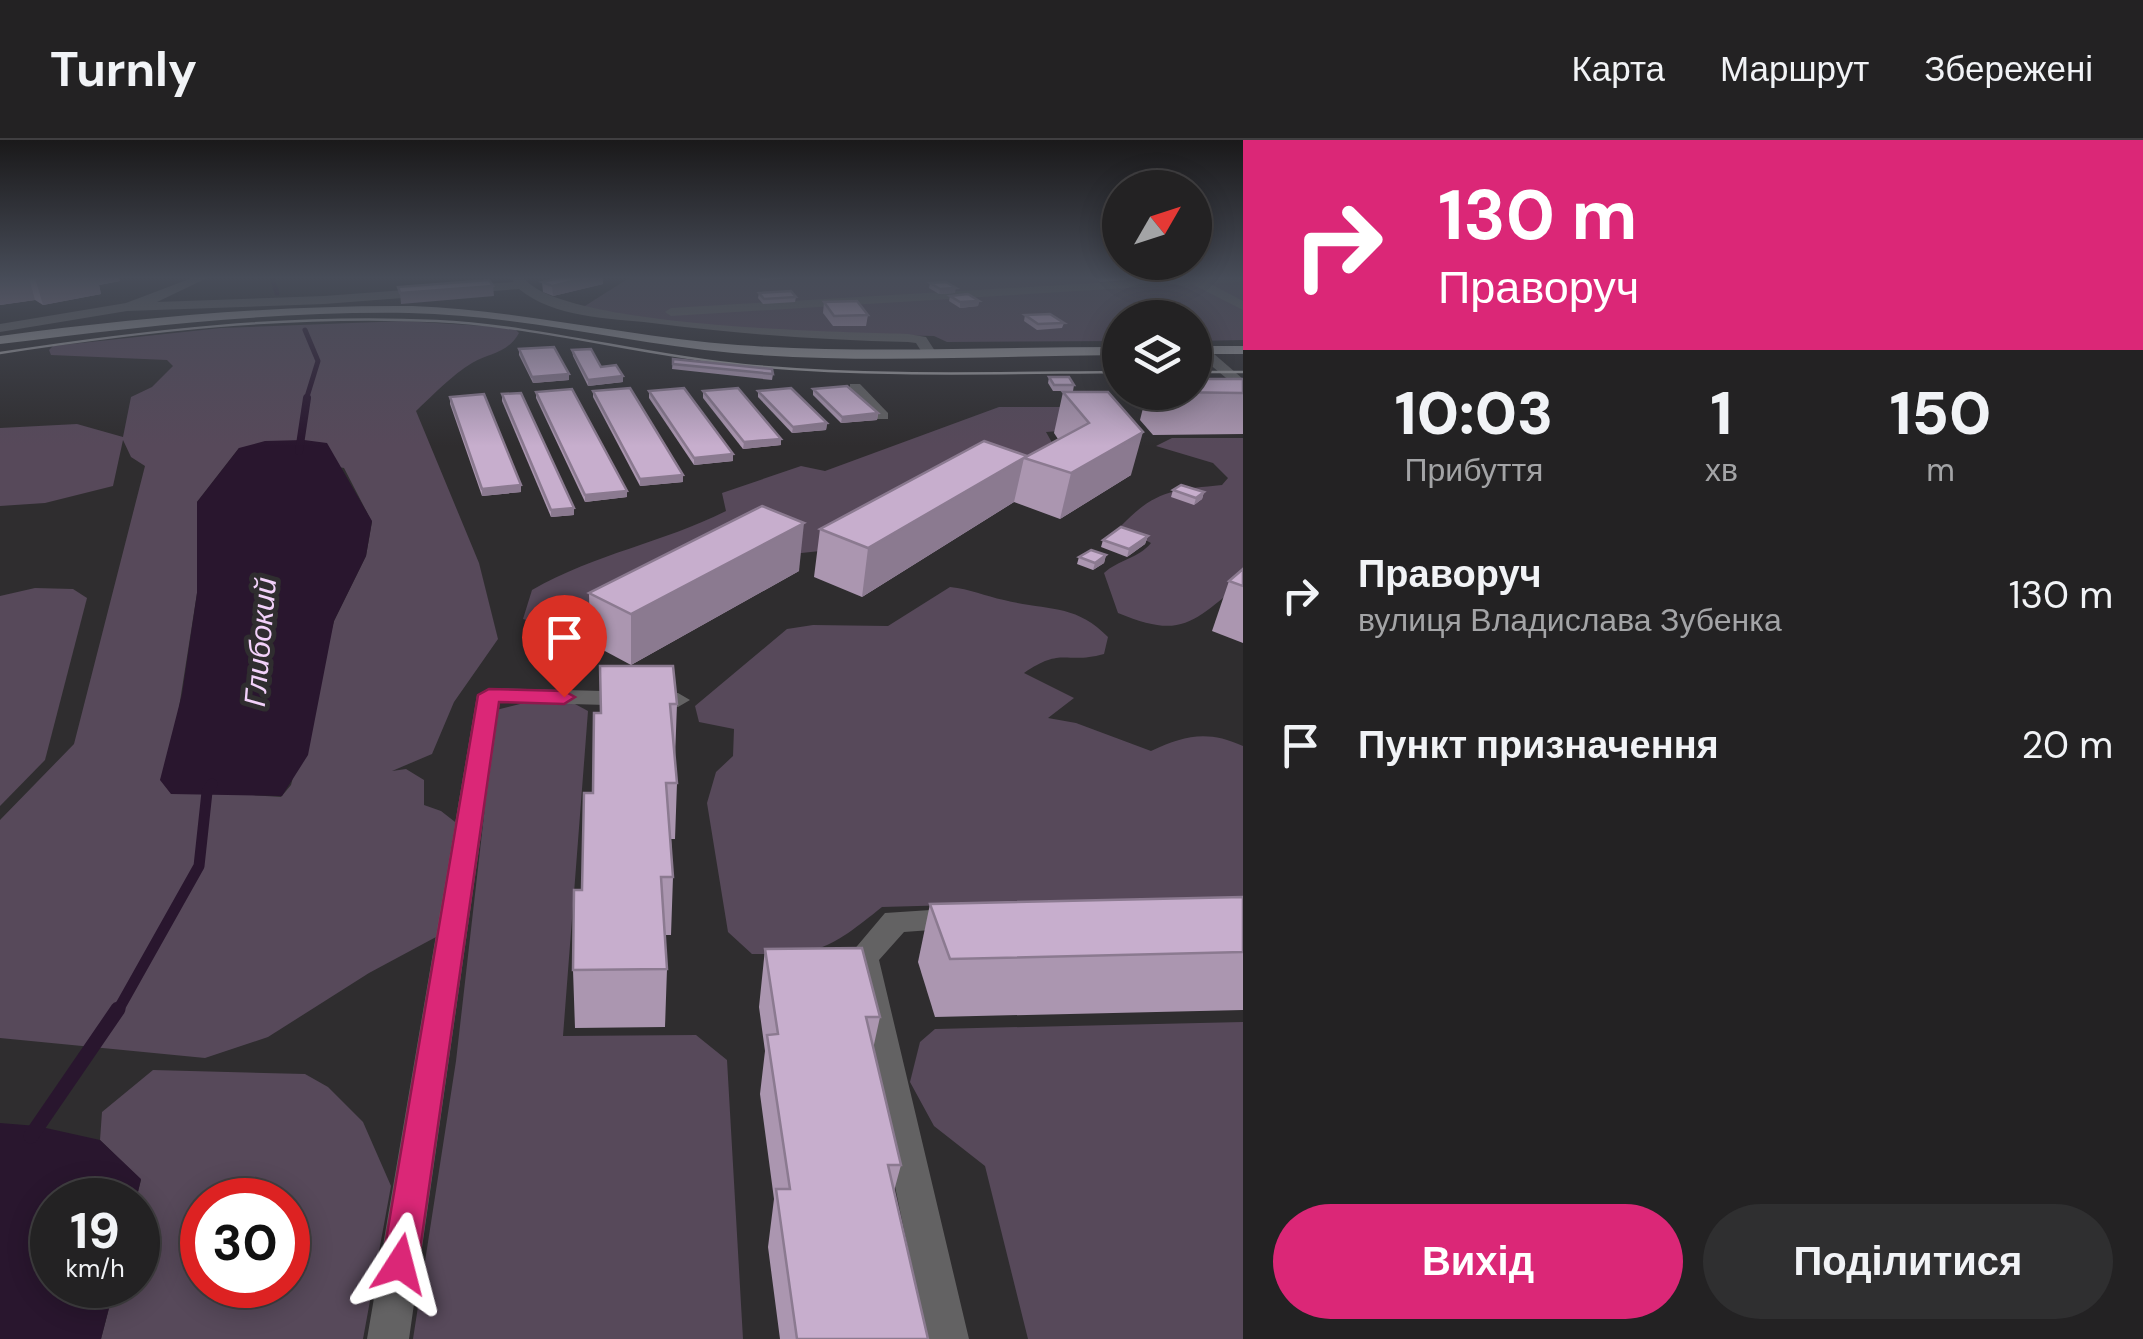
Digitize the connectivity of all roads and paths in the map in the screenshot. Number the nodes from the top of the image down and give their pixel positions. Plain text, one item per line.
1 (59, 334) edge
2 (630, 334) edge
3 (770, 334) edge
4 (0, 340) edge
5 (1102, 350) edge
6 (1212, 350) edge
7 (1243, 350) edge
8 (928, 351) junction
9 (1212, 362) edge
10 (855, 387) edge
11 (1243, 388) edge
12 (882, 416) edge
13 (678, 700) edge
14 (995, 918) edge
15 (388, 1339) edge
16 (948, 1339) edge

1 - 4 main road
2 - 8 main road
3 - 8 street
5 - 8 main road
6 - 7 main road
9 - 11 street
10 - 12 street
13 - 15 street
14 - 16 street

